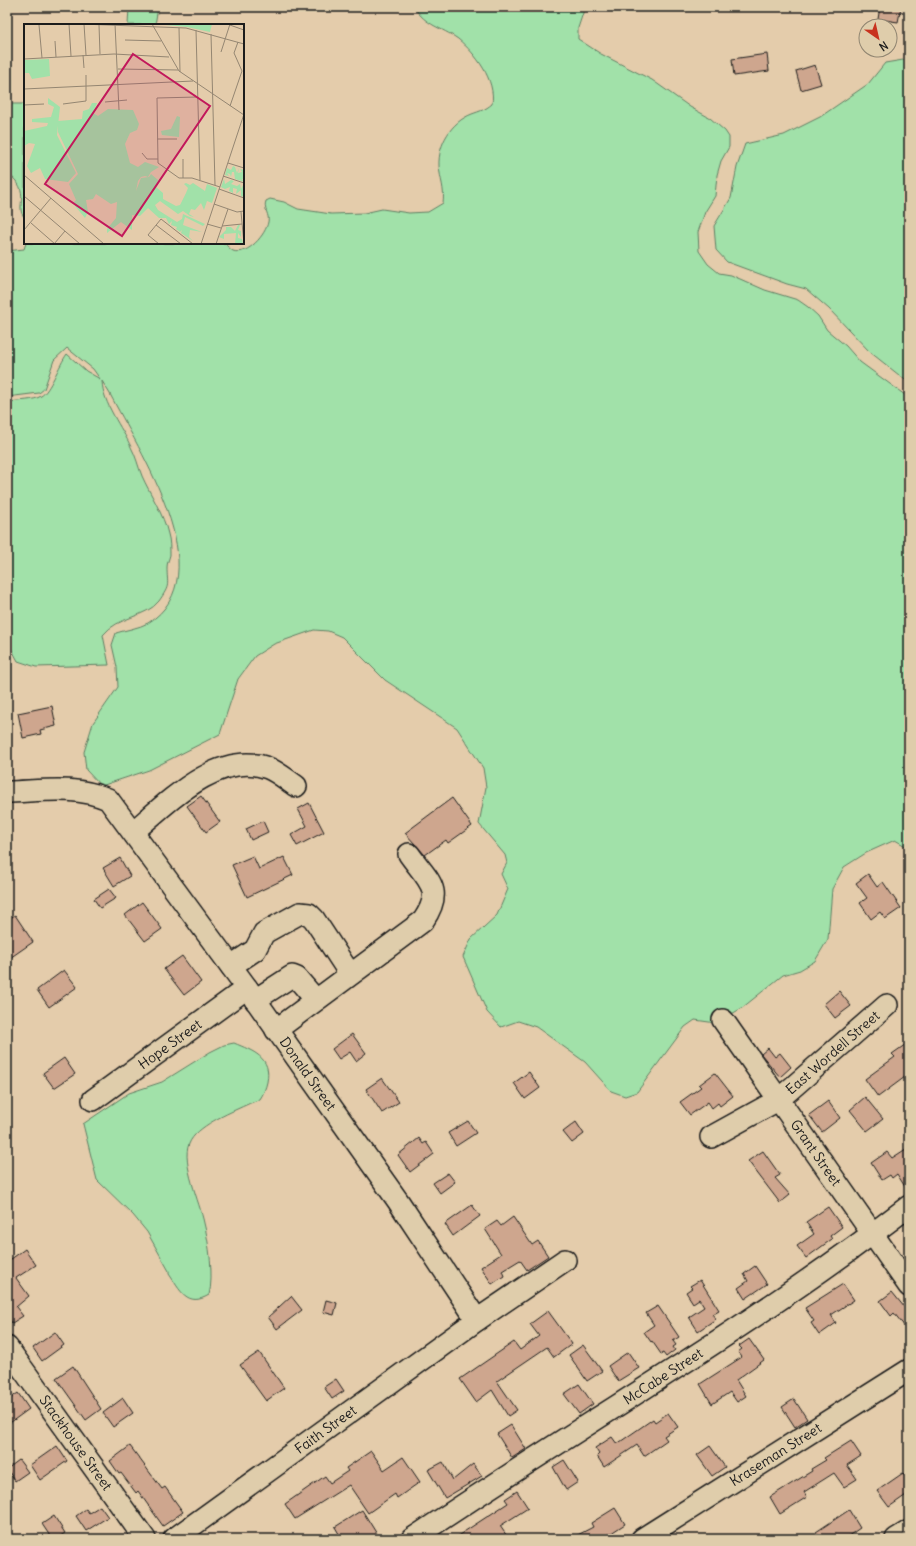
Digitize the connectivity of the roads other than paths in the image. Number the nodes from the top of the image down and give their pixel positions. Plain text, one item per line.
1 (296, 786) dead end
2 (7, 792) edge
3 (133, 832) junction
4 (409, 854) dead end
5 (231, 966) junction
6 (350, 974) junction
7 (251, 994) junction
8 (316, 1000) junction
9 (887, 1005) dead end
10 (723, 1020) dead end
11 (276, 1030) junction
12 (93, 1100) dead end
13 (778, 1100) junction
14 (711, 1137) dead end
15 (909, 1206) edge
16 (872, 1234) junction
17 (565, 1260) dead end
18 (909, 1286) edge
19 (477, 1320) junction
20 (7, 1347) edge
21 (909, 1370) edge
22 (909, 1531) edge
23 (145, 1539) edge
24 (174, 1539) edge
25 (412, 1539) edge
26 (642, 1539) edge
27 (896, 1539) edge

1 - 3 street
2 - 3 street, Donald Street
3 - 5 street, Donald Street
4 - 6 street
5 - 6 street
5 - 7 street, Donald Street
6 - 8 street
7 - 8 street, Hope Street
7 - 11 street, Donald Street
7 - 12 street, Hope Street
8 - 11 street
9 - 13 street, East Wordell Street
10 - 13 street, Grant Street
11 - 19 street, Donald Street
13 - 14 street, East Wordell Street
13 - 16 street, Grant Street
15 - 16 street, McCabe Street
16 - 18 street, Grant Street
16 - 25 street, McCabe Street
17 - 19 street, Faith Street
19 - 24 street, Faith Street
20 - 23 street, Stackhouse Street
21 - 26 street, Kraseman Street
22 - 27 street

